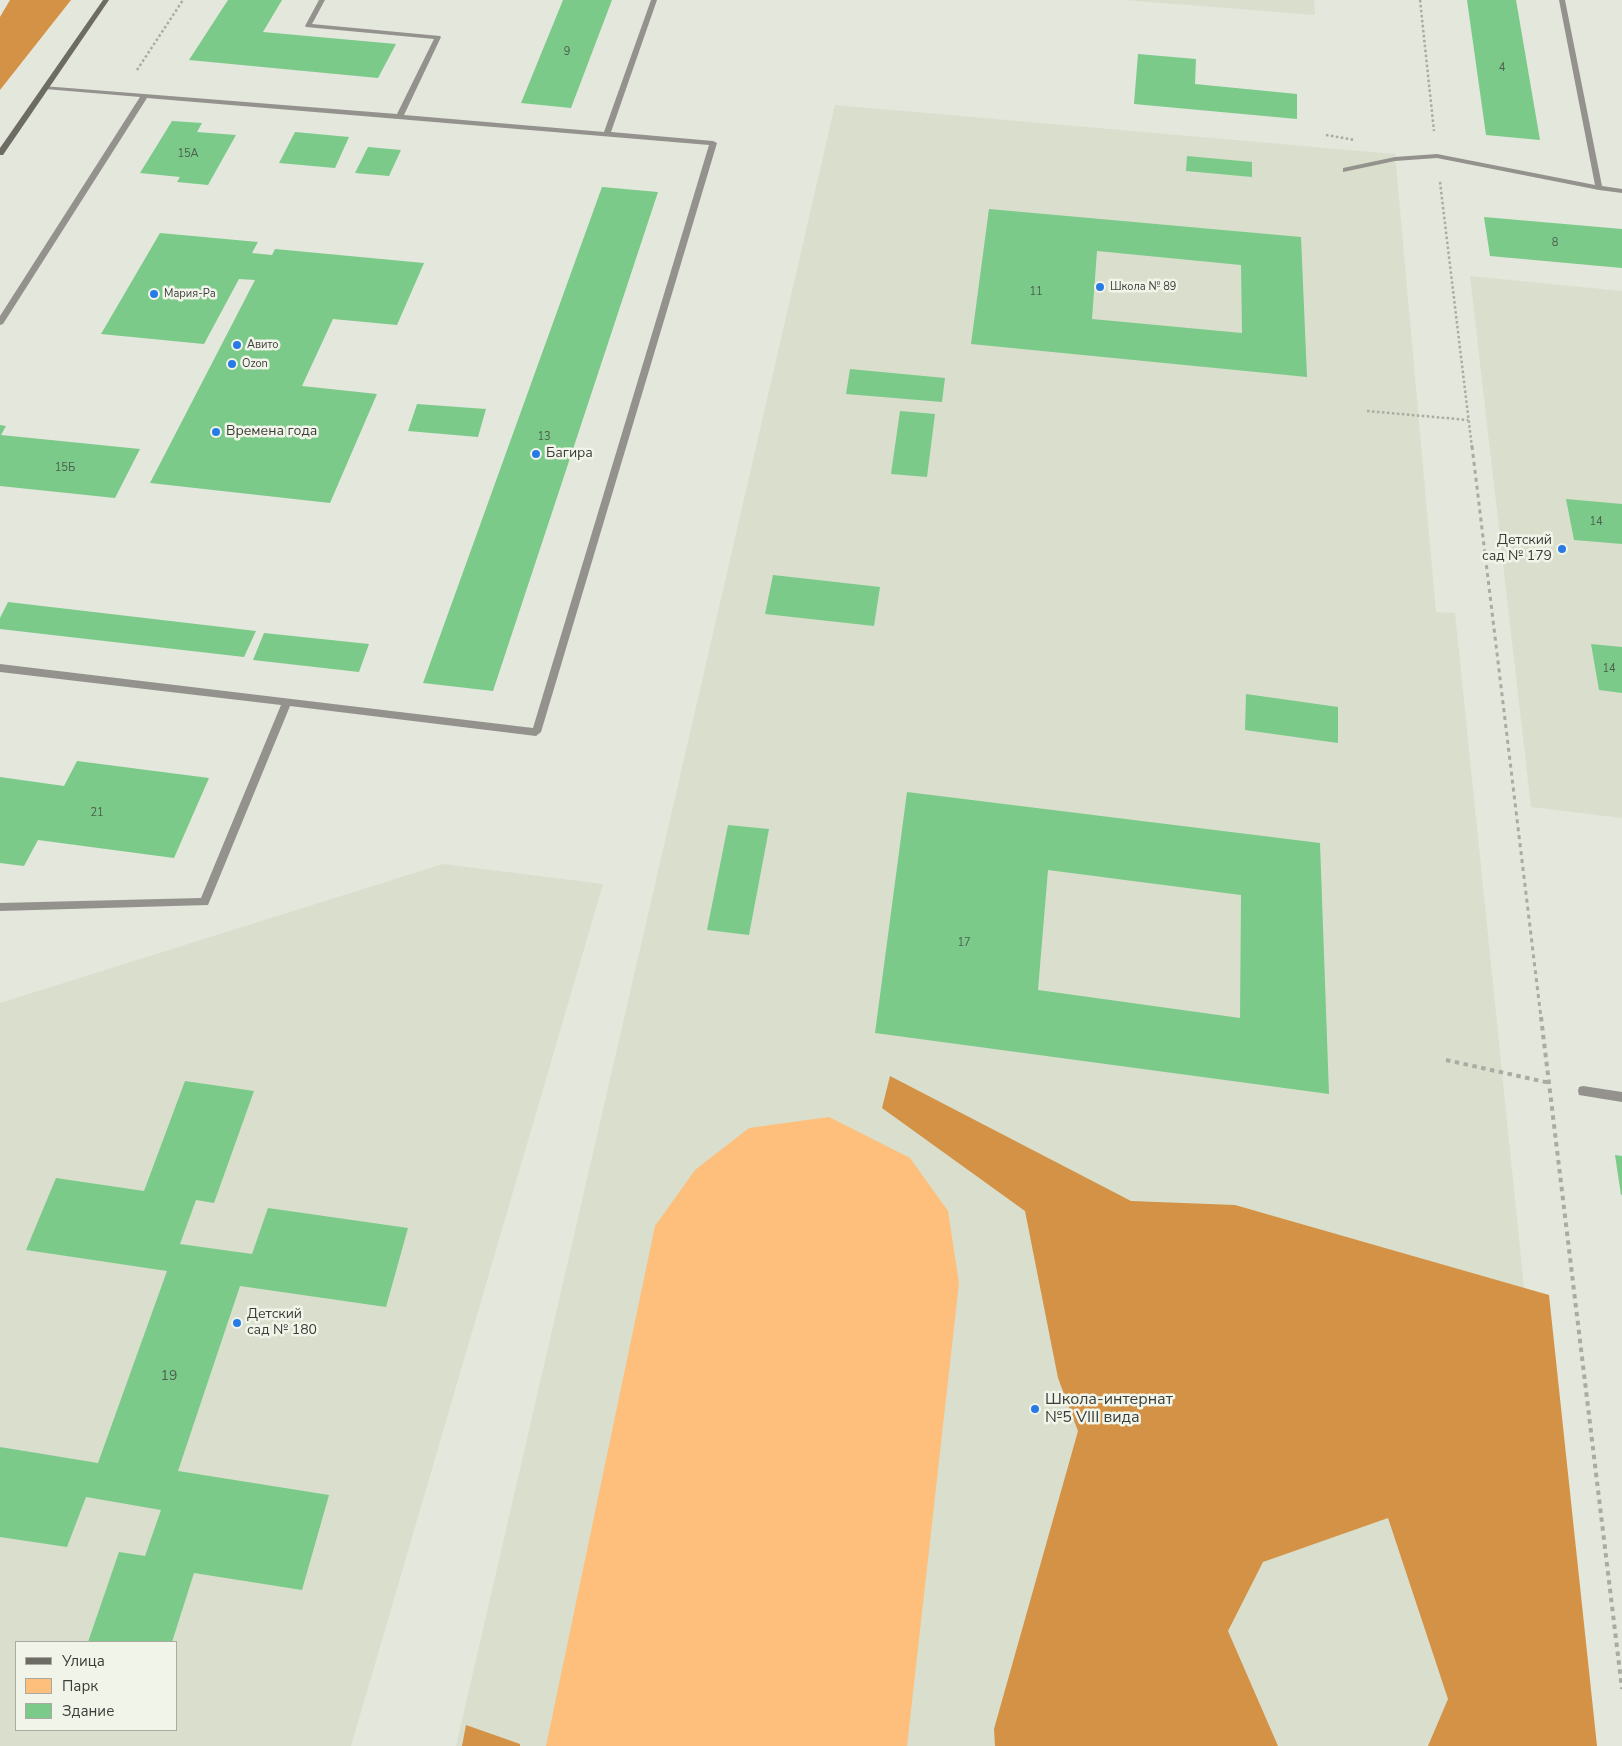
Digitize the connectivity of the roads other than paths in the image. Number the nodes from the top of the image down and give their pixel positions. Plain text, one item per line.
1 (106, 0) edge
2 (322, 0) edge
3 (654, 0) edge
4 (1562, 0) edge
5 (45, 87) junction
6 (145, 95) junction
7 (400, 116) junction
8 (607, 133) junction
9 (0, 153) edge
10 (1346, 170) dead end
11 (1599, 188) junction
12 (1622, 191) edge
13 (0, 322) edge
14 (0, 668) edge
15 (287, 703) junction
16 (0, 907) edge
17 (1583, 1091) road end
18 (1622, 1097) edge

1 - 5 street
2 - 7 lane
3 - 8 lane
4 - 11 lane
5 - 6 lane
5 - 9 street
6 - 7 lane
6 - 13 lane
7 - 8 lane
8 - 15 lane
10 - 11 lane
11 - 12 lane
14 - 15 lane
15 - 16 lane
17 - 18 lane

